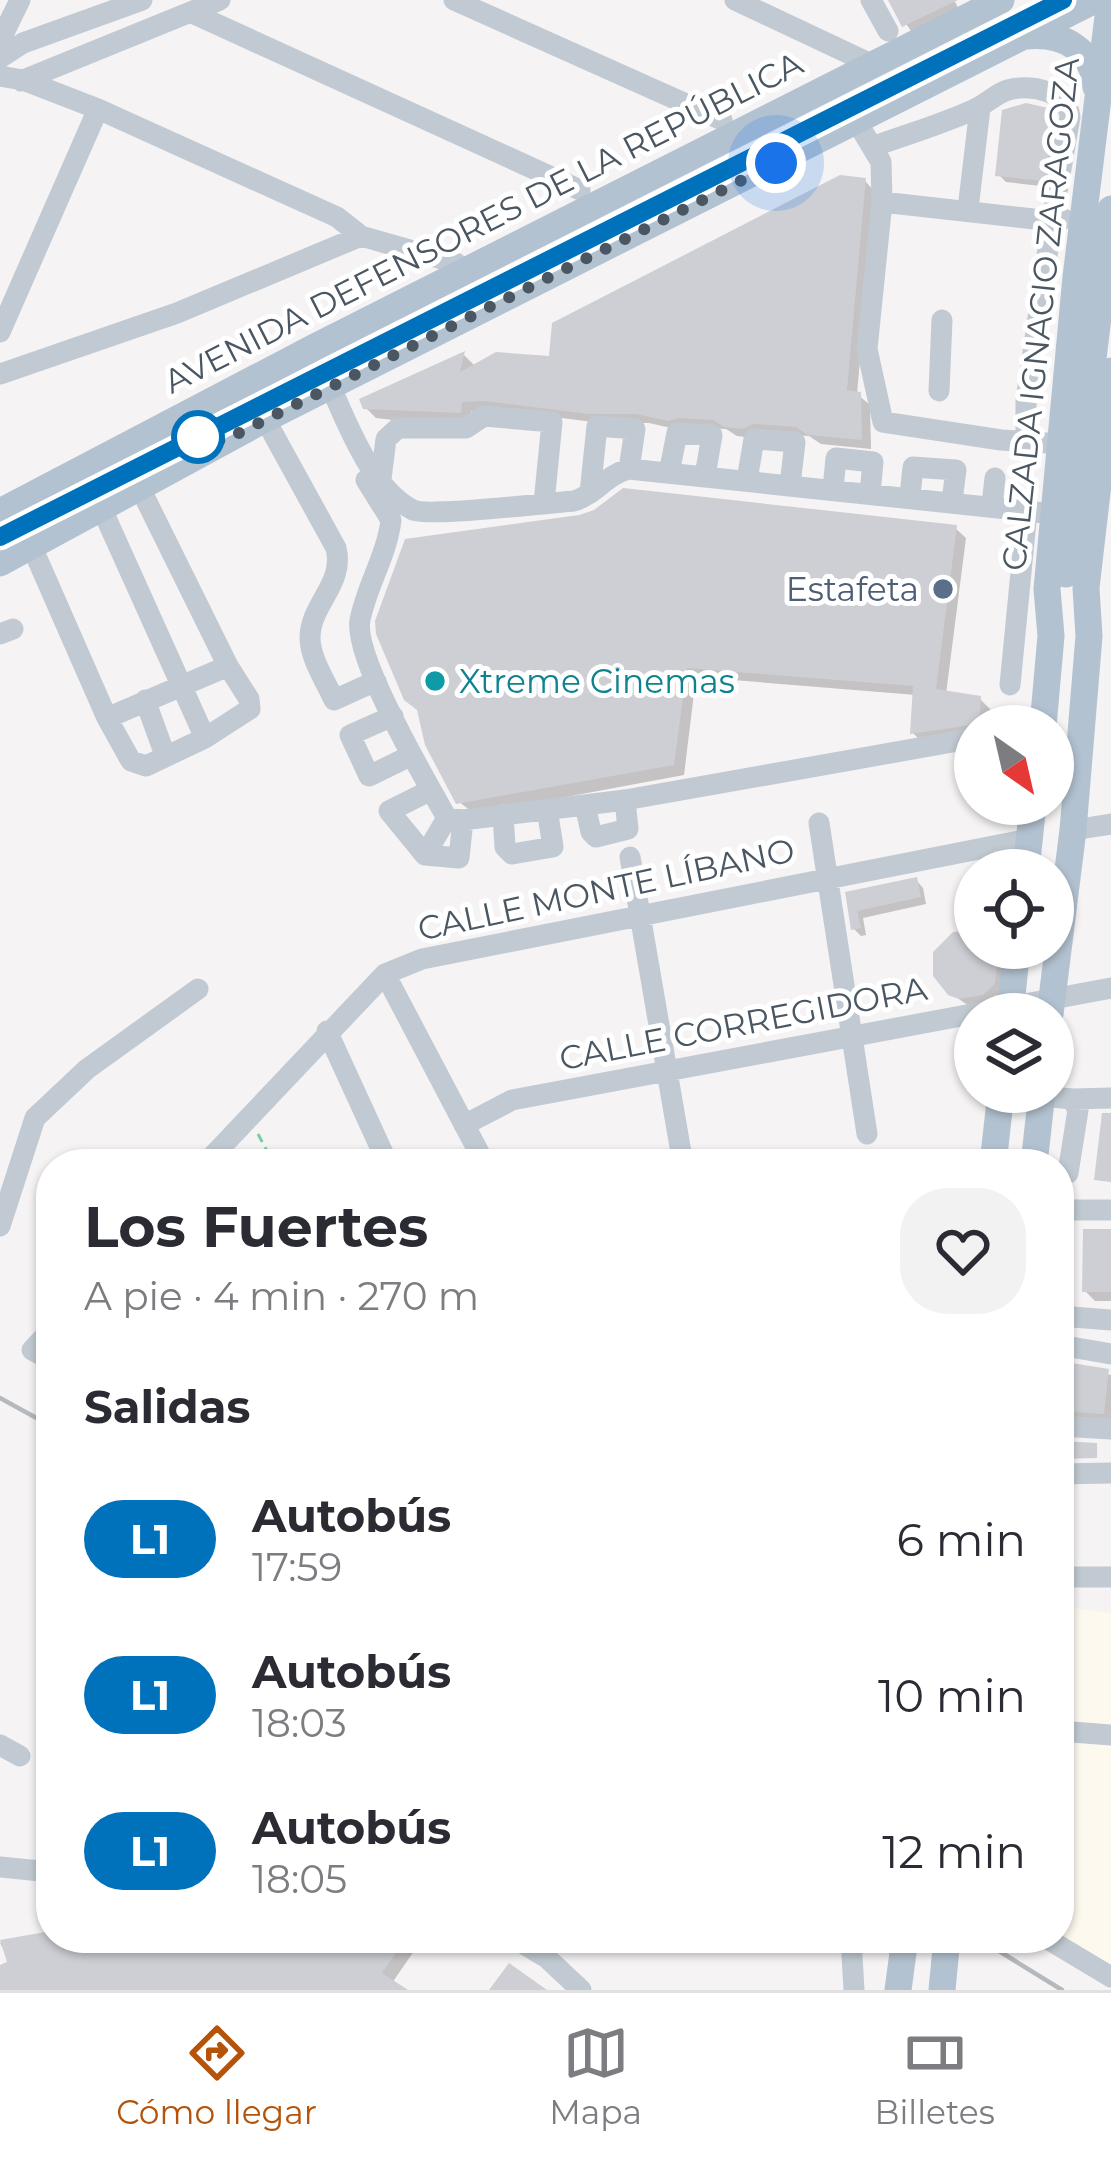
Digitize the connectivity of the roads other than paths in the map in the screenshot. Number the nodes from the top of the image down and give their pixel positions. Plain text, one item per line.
1 (20, 0) edge
2 (220, 0) edge
3 (454, 0) edge
4 (735, 0) edge
5 (871, 0) edge
6 (999, 0) edge
7 (1033, 0) edge
8 (1063, 0) edge
9 (1095, 0) edge
10 (1110, 0) edge
11 (128, 2) edge
12 (190, 12) junction
13 (888, 32) dead end
14 (1022, 36) junction
15 (0, 41) edge
16 (0, 58) edge
17 (871, 64) junction
18 (11, 78) edge
19 (0, 89) edge
20 (980, 108) junction
21 (98, 109) junction
22 (1098, 114) junction
23 (722, 119) dead end
24 (857, 122) junction
25 (875, 146) junction
26 (1111, 160) edge
27 (1087, 185) junction
28 (580, 190) dead end
29 (882, 202) junction
30 (968, 209) junction
31 (1097, 212) edge
32 (1052, 221) junction
33 (361, 236) junction
34 (455, 263) dead end
35 (942, 320) dead end
36 (0, 332) edge
37 (1111, 370) edge
38 (0, 374) edge
39 (330, 385) junction
40 (939, 391) dead end
41 (299, 402) junction
42 (265, 418) junction
43 (1063, 430) junction
44 (1026, 432) junction
45 (629, 469) junction
46 (669, 472) junction
47 (705, 476) junction
48 (994, 478) dead end
49 (381, 479) junction
50 (747, 480) junction
51 (790, 484) junction
52 (1087, 484) junction
53 (140, 486) junction
54 (590, 493) junction
55 (910, 496) junction
56 (952, 501) junction
57 (544, 503) junction
58 (992, 505) junction
59 (101, 507) junction
60 (0, 512) edge
61 (1040, 512) junction
62 (0, 522) edge
63 (1111, 522) edge
64 (0, 537) edge
65 (32, 547) junction
66 (0, 563) edge
67 (1051, 636) junction
68 (1088, 636) junction
69 (228, 666) junction
70 (376, 681) junction
71 (180, 685) junction
72 (1010, 685) dead end
73 (145, 700) junction
74 (1045, 705) edge
75 (393, 716) junction
76 (107, 718) junction
77 (205, 738) junction
78 (954, 743) edge
79 (165, 755) junction
80 (412, 755) junction
81 (431, 790) junction
82 (625, 800) junction
83 (585, 805) junction
84 (547, 809) junction
85 (503, 814) junction
86 (455, 819) junction
87 (819, 823) dead end
88 (1111, 824) edge
89 (1031, 825) edge
90 (1073, 830) junction
91 (1029, 839) junction
92 (1028, 849) edge
93 (629, 856) dead end
94 (827, 877) junction
95 (639, 914) junction
96 (385, 974) junction
97 (1111, 988) edge
98 (198, 989) dead end
99 (1053, 993) edge
100 (1074, 1000) edge
101 (954, 1019) edge
102 (327, 1031) junction
103 (849, 1035) junction
104 (664, 1071) junction
105 (1111, 1098) edge
106 (1074, 1100) edge
107 (1074, 1103) edge
108 (999, 1113) edge
109 (1039, 1113) edge
110 (464, 1125) junction
111 (867, 1134) dead end
112 (219, 1149) edge
113 (381, 1149) edge
114 (477, 1149) edge
115 (679, 1149) edge
116 (995, 1149) edge
117 (1036, 1149) edge
118 (1072, 1149) edge
119 (1074, 1210) edge
120 (1111, 1210) edge
121 (0, 1226) edge
122 (1074, 1317) edge
123 (1111, 1320) edge
124 (1074, 1348) edge
125 (1111, 1354) edge
126 (1074, 1427) edge
127 (1111, 1429) edge
128 (1109, 1473) edge
129 (1074, 1474) edge
130 (1111, 1576) edge
131 (1074, 1577) edge
132 (1074, 1732) edge
133 (1111, 1735) edge
134 (0, 1867) edge
135 (36, 1871) edge
136 (539, 1953) edge
137 (852, 1953) edge
138 (903, 1953) edge
139 (946, 1953) edge
140 (1071, 1953) edge
141 (1111, 1977) edge
142 (581, 1990) edge
143 (854, 1990) edge
144 (898, 1990) edge
145 (942, 1990) edge

1 - 15 street
2 - 12 street
3 - 23 street
4 - 17 street
5 - 13 street
6 - 17 main road, AVENIDA DEFENSORES DE LA REPÚBLICA
7 - 62 street
8 - 64 street
9 - 14 main road
10 - 22 main road, CALZADA IGNACIO ZARAGOZA
11 - 16 street
12 - 18 street
12 - 28 street
14 - 22 main road
14 - 24 main road
17 - 60 main road, AVENIDA DEFENSORES DE LA REPÚBLICA
18 - 19 street
18 - 21 street
20 - 25 street
20 - 30 street
20 - 32 street
21 - 33 street
21 - 36 street
22 - 27 main road, CALZADA IGNACIO ZARAGOZA
24 - 25 street
24 - 39 main road
25 - 29 street
26 - 27 main road
27 - 31 main road, CALZADA IGNACIO ZARAGOZA
29 - 30 street
29 - 44 street
30 - 32 street
31 - 32 street
31 - 43 main road, CALZADA IGNACIO ZARAGOZA
31 - 52 main road, CALZADA IGNACIO ZARAGOZA, bridge
32 - 44 street
33 - 34 street
33 - 38 street
35 - 40 street
37 - 52 main road, CALZADA IGNACIO ZARAGOZA
39 - 41 main road
39 - 49 street
41 - 42 main road
41 - 70 street
42 - 53 main road
42 - 70 street
43 - 44 street
43 - 61 main road, CALZADA IGNACIO ZARAGOZA
45 - 46 street
45 - 54 street
45 - 54 street
46 - 47 street
46 - 47 street
47 - 50 street
48 - 58 street
49 - 57 street
49 - 57 street
50 - 51 street
50 - 51 street
51 - 55 street
52 - 67 main road, CALZADA IGNACIO ZARAGOZA
52 - 68 main road, CALZADA IGNACIO ZARAGOZA
53 - 59 main road
53 - 69 street
54 - 57 street
55 - 56 street
55 - 56 street
56 - 58 street
58 - 61 street
59 - 65 main road
59 - 71 street
61 - 67 main road, CALZADA IGNACIO ZARAGOZA
61 - 72 street
63 - 68 main road, CALZADA IGNACIO ZARAGOZA
65 - 66 main road
65 - 76 street
67 - 74 main road, CALZADA IGNACIO ZARAGOZA
68 - 90 main road, CALZADA IGNACIO ZARAGOZA
69 - 71 street
69 - 77 street
70 - 75 street
71 - 73 street
71 - 77 street
73 - 76 street
73 - 79 street
75 - 80 street
75 - 80 street
76 - 79 street
77 - 79 street
78 - 82 street
80 - 81 street
81 - 86 street
81 - 86 street
82 - 83 street
82 - 83 street
83 - 84 street
84 - 85 street
84 - 85 street
85 - 86 street
87 - 94 street
88 - 90 street
89 - 91 main road
90 - 99 main road, CALZADA IGNACIO ZARAGOZA
91 - 92 main road
91 - 94 street, CALLE MONTE LÍBANO
93 - 95 street
94 - 95 street, CALLE MONTE LÍBANO
94 - 103 street
95 - 96 street, CALLE MONTE LÍBANO
95 - 104 street
96 - 102 street, CALLE MONTE LÍBANO
96 - 110 street
97 - 100 street, CALLE CORREGIDORA
98 - 121 street
101 - 103 street, CALLE CORREGIDORA
102 - 112 street, CALLE MONTE LÍBANO
102 - 113 street
103 - 104 street, CALLE CORREGIDORA
103 - 111 street
104 - 110 street, CALLE CORREGIDORA
104 - 115 street
105 - 106 street
107 - 118 street
108 - 116 main road
109 - 117 main road
110 - 114 street
119 - 120 street
122 - 123 street
124 - 125 street
126 - 127 street
127 - 128 street
128 - 129 street
130 - 131 street
132 - 133 street
134 - 135 street
136 - 142 street
137 - 143 street
138 - 144 main road
139 - 145 main road
140 - 141 street

